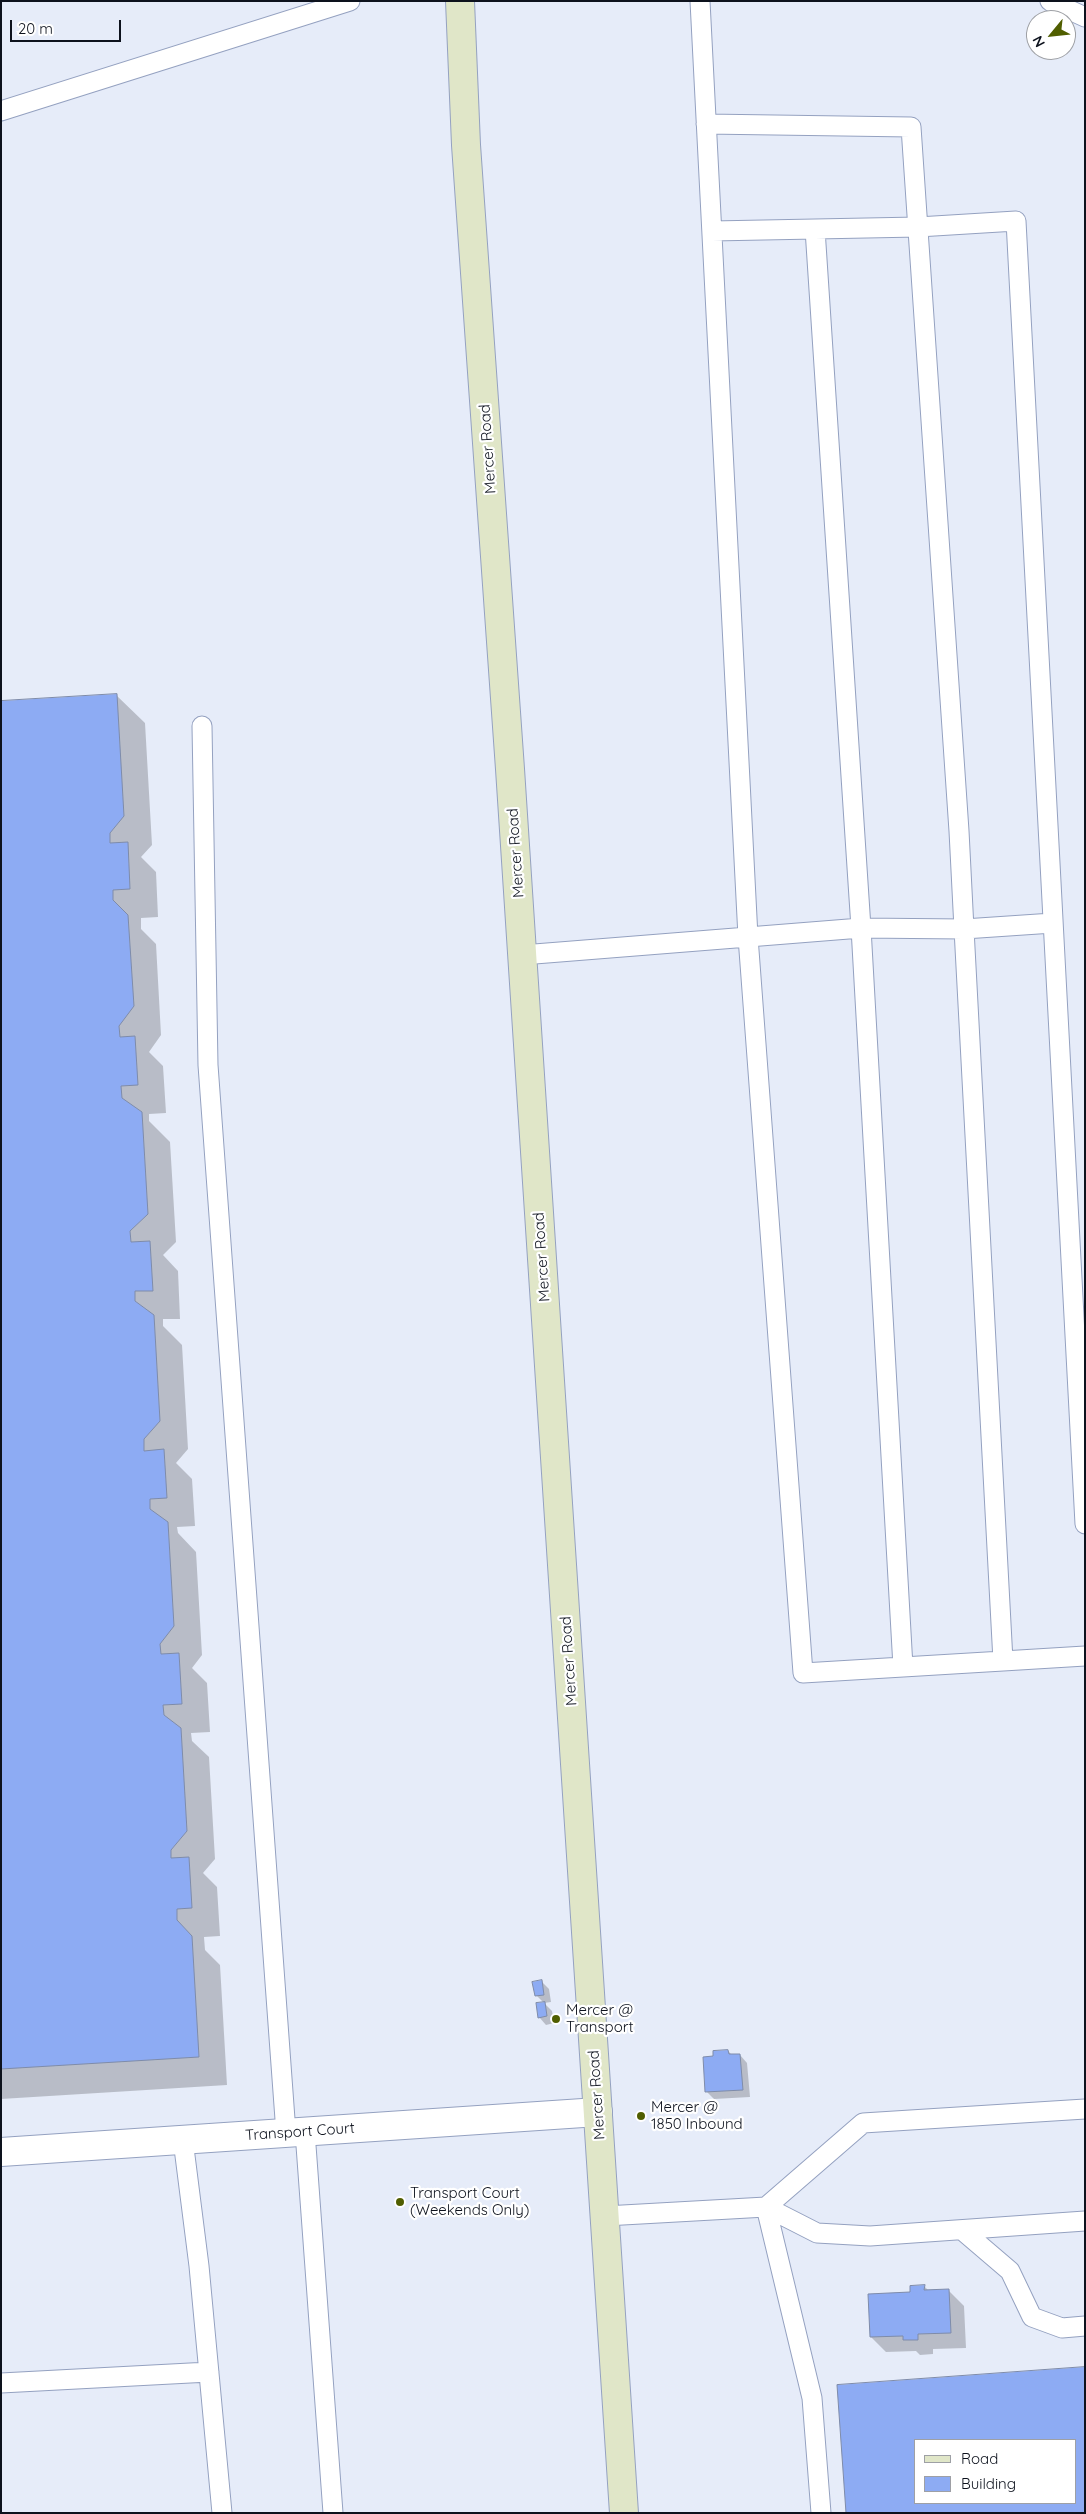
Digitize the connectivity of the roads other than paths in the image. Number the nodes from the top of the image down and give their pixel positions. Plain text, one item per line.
1 (350, 1) edge
2 (460, 1) edge
3 (700, 1) edge
4 (1050, 1) edge
5 (1085, 17) edge
6 (1, 111) edge
7 (706, 124) junction
8 (918, 227) junction
9 (815, 229) junction
10 (712, 231) junction
11 (202, 726) dead end
12 (1053, 923) junction
13 (861, 928) junction
14 (964, 929) junction
15 (748, 936) junction
16 (522, 955) junction
17 (1085, 1524) edge
18 (1085, 1656) edge
19 (1003, 1660) junction
20 (903, 1667) junction
21 (1085, 2109) edge
22 (598, 2112) junction
23 (296, 2132) junction
24 (183, 2140) junction
25 (1, 2152) edge
26 (766, 2207) junction
27 (605, 2216) junction
28 (1085, 2221) edge
29 (962, 2230) junction
30 (1085, 2326) edge
31 (209, 2372) junction
32 (1, 2383) edge
33 (222, 2513) edge
34 (333, 2513) edge
35 (624, 2513) edge
36 (821, 2513) edge

1 - 6 lane
2 - 16 street, Mercer Road
3 - 7 lane
4 - 5 lane
7 - 8 lane
7 - 10 lane
8 - 9 lane
8 - 12 lane
8 - 14 lane
9 - 10 lane
9 - 13 lane
10 - 15 lane
11 - 23 lane
12 - 14 lane
12 - 17 lane
13 - 14 lane
13 - 15 lane
13 - 20 lane
14 - 19 lane
15 - 16 lane
15 - 20 lane
16 - 22 street, Mercer Road
18 - 19 lane
19 - 20 lane
21 - 26 lane
22 - 23 street, Transport Court
22 - 27 street, Mercer Road
23 - 24 street, Transport Court
23 - 34 lane
24 - 25 street, Transport Court
24 - 31 lane
26 - 27 lane
26 - 29 lane
26 - 36 lane
27 - 35 street, Mercer Road
28 - 29 lane
29 - 30 lane
31 - 32 lane
31 - 33 lane

